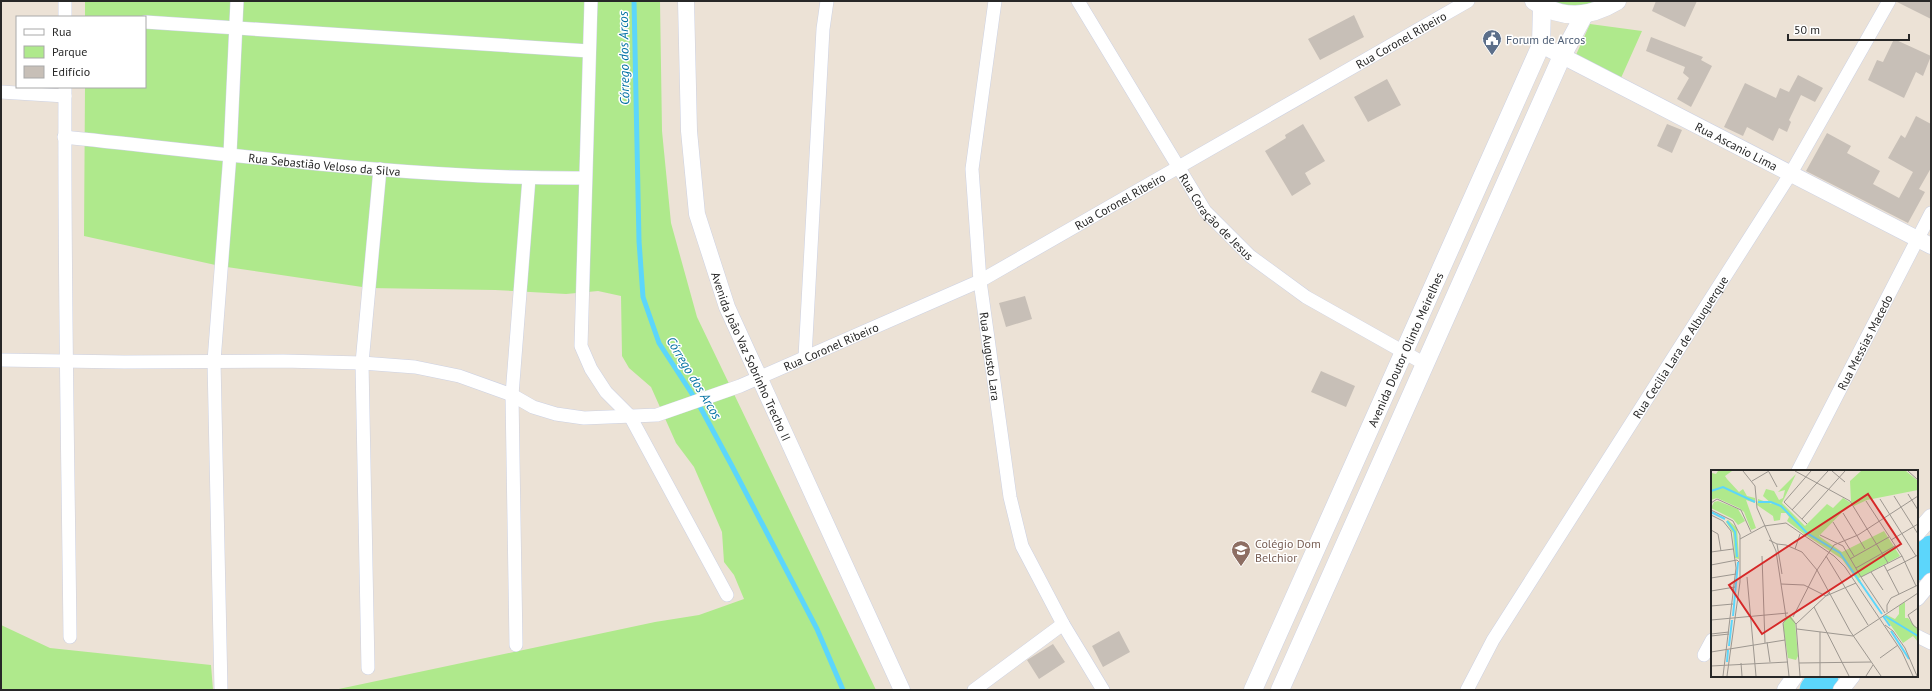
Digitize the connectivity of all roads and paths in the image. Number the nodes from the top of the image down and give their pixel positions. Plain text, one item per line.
1 (65, 1) edge
2 (237, 1) edge
3 (591, 1) edge
4 (686, 1) edge
5 (827, 1) edge
6 (995, 1) edge
7 (1078, 1) edge
8 (1468, 1) edge
9 (1617, 1) edge
10 (1889, 1) edge
11 (1538, 4) edge
12 (1584, 15) junction
13 (65, 16) edge
14 (146, 22) edge
15 (236, 27) junction
16 (1541, 45) junction
17 (589, 52) junction
18 (1562, 56) junction
19 (1, 92) edge
20 (65, 92) edge
21 (64, 137) junction
22 (230, 154) junction
23 (1178, 166) junction
24 (380, 169) junction
25 (1791, 174) junction
26 (528, 178) junction
27 (586, 178) junction
28 (1472, 201) junction
29 (1493, 211) junction
30 (1931, 213) edge
31 (1917, 238) junction
32 (1931, 246) edge
33 (980, 281) junction
34 (1404, 352) junction
35 (805, 357) junction
36 (1, 360) edge
37 (214, 361) junction
38 (68, 362) junction
39 (362, 363) junction
40 (1425, 364) junction
41 (759, 377) junction
42 (512, 395) junction
43 (630, 416) junction
44 (1799, 470) edge
45 (1931, 517) edge
46 (1327, 524) junction
47 (1918, 532) edge
48 (1349, 534) junction
49 (1931, 581) edge
50 (727, 595) dead end
51 (1918, 597) edge
52 (1063, 624) junction
53 (1918, 636) edge
54 (70, 638) dead end
55 (1711, 642) edge
56 (1931, 643) edge
57 (516, 645) dead end
58 (1704, 655) dead end
59 (368, 668) dead end
60 (1794, 677) edge
61 (1851, 677) edge
62 (221, 690) edge
63 (902, 690) edge
64 (974, 690) edge
65 (1103, 690) edge
66 (1253, 690) edge
67 (1280, 690) edge
68 (1467, 690) edge
69 (1785, 690) edge
70 (1841, 690) edge

1 - 13 street
2 - 15 street
3 - 17 street
4 - 41 street, Avenida João Vaz Sobrinho Trecho II
5 - 35 street
6 - 33 street, Rua Augusto Lara
7 - 23 street, Rua Coração de Jesus
8 - 23 street, Rua Coronel Ribeiro
9 - 12 main road
10 - 25 street, Rua Cecilia Lara de Albuquerque
11 - 12 main road
11 - 16 main road, Avenida Doutor Olinto Meirelhes
12 - 18 main road, Avenida Doutor Olinto Meirelhes
14 - 15 street
15 - 17 street
15 - 22 street
16 - 18 street, Rua Ascanio Lima
16 - 28 main road, Avenida Doutor Olinto Meirelhes
17 - 27 street
18 - 25 street, Rua Ascanio Lima
18 - 29 main road, Avenida Doutor Olinto Meirelhes
19 - 20 street
20 - 21 street
21 - 22 street, Rua Sebastião Veloso da Silva
21 - 38 street
22 - 24 street, Rua Sebastião Veloso da Silva
22 - 37 street
23 - 33 street, Rua Coronel Ribeiro
23 - 34 street, Rua Coração de Jesus
24 - 26 street, Rua Sebastião Veloso da Silva
24 - 39 street
25 - 31 street, Rua Ascanio Lima
25 - 68 street, Rua Cecilia Lara de Albuquerque
26 - 27 street, Rua Sebastião Veloso da Silva
26 - 42 street
27 - 43 street
28 - 29 main road
28 - 34 main road, Avenida Doutor Olinto Meirelhes
29 - 40 main road, Avenida Doutor Olinto Meirelhes
30 - 31 street, Rua Messias Macedo
31 - 32 street, Rua Ascanio Lima
31 - 44 street, Rua Messias Macedo
33 - 35 street, Rua Coronel Ribeiro
33 - 52 street, Rua Augusto Lara
34 - 40 street, Rua Coração de Jesus
34 - 46 main road, Avenida Doutor Olinto Meirelhes
35 - 41 street, Rua Coronel Ribeiro
36 - 38 street, Rua Coronel Ribeiro
37 - 38 street, Rua Coronel Ribeiro
37 - 39 street, Rua Coronel Ribeiro
37 - 62 street
38 - 54 street
39 - 42 street, Rua Coronel Ribeiro
39 - 59 street
40 - 48 main road, Avenida Doutor Olinto Meirelhes
41 - 43 street, Rua Coronel Ribeiro
41 - 63 street, Avenida João Vaz Sobrinho Trecho II
42 - 43 street, Rua Coronel Ribeiro
42 - 57 street
43 - 50 street
45 - 47 street
46 - 48 main road
46 - 66 main road, Avenida Doutor Olinto Meirelhes
48 - 67 main road, Avenida Doutor Olinto Meirelhes
49 - 51 street
52 - 64 street
52 - 65 street, Rua Augusto Lara
53 - 56 street
55 - 58 street
60 - 69 street
61 - 70 street

